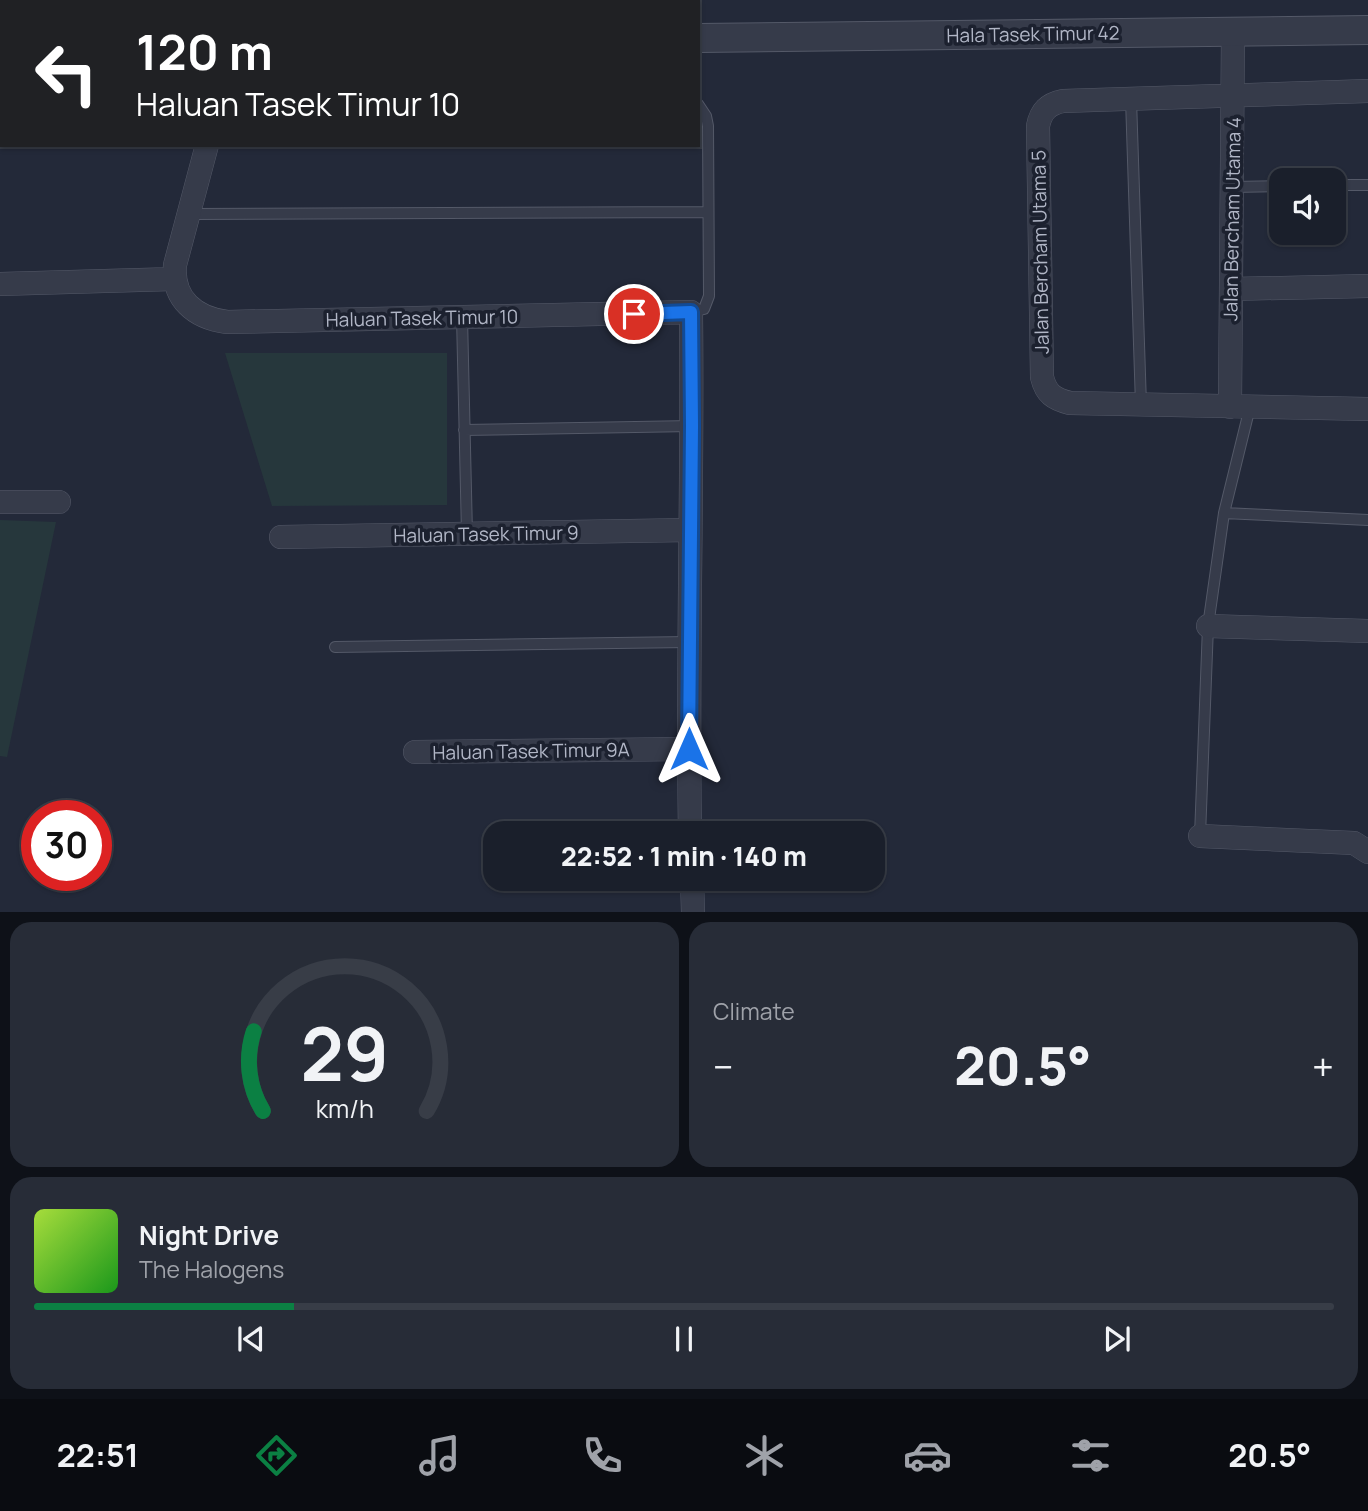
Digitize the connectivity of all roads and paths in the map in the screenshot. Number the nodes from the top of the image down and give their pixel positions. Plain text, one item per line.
1 (1368, 30) edge
2 (1233, 32) junction
3 (700, 38) edge
4 (1368, 91) edge
5 (1234, 96) junction
6 (1131, 99) junction
7 (700, 107) edge
8 (206, 147) edge
9 (1346, 185) edge
10 (1368, 185) edge
11 (1269, 186) edge
12 (1233, 187) junction
13 (708, 212) junction
14 (189, 214) junction
15 (175, 272) junction
16 (0, 284) edge
17 (1368, 286) edge
18 (1231, 289) junction
19 (691, 312) junction
20 (462, 317) junction
21 (1141, 405) junction
22 (1240, 407) junction
23 (1368, 410) edge
24 (692, 426) junction
25 (464, 430) junction
26 (0, 502) edge
27 (59, 502) dead end
28 (1224, 513) junction
29 (1368, 520) edge
30 (691, 530) junction
31 (467, 534) junction
32 (281, 537) dead end
33 (1208, 626) junction
34 (1368, 631) edge
35 (689, 642) junction
36 (335, 647) dead end
37 (689, 749) junction
38 (415, 752) dead end
39 (690, 821) edge
40 (1200, 836) joint
41 (1368, 852) edge
42 (692, 891) edge
43 (693, 912) edge

1 - 2 street, Hala Tasek Timur 42
2 - 3 street, Hala Tasek Timur 42
2 - 5 street, Jalan Bercham Utama 4
4 - 5 street
5 - 6 street
5 - 12 street, Jalan Bercham Utama 4
6 - 21 lane
6 - 21 street, Jalan Bercham Utama 5
7 - 13 lane
8 - 14 street
9 - 10 lane
11 - 12 lane
12 - 18 street, Jalan Bercham Utama 4
13 - 14 lane
13 - 19 lane
14 - 15 street
15 - 16 street
15 - 20 street, Haluan Tasek Timur 10
17 - 18 street
18 - 22 street, Jalan Bercham Utama 4
19 - 20 street, Haluan Tasek Timur 10
19 - 24 street
20 - 25 lane
21 - 22 street
22 - 23 street
22 - 28 lane
24 - 25 lane
24 - 30 street
25 - 31 lane
26 - 27 street
28 - 29 lane
28 - 33 lane
30 - 31 street, Haluan Tasek Timur 9
30 - 35 street
31 - 32 street, Haluan Tasek Timur 9
33 - 34 street
33 - 40 lane
35 - 36 lane
35 - 37 street
37 - 38 street, Haluan Tasek Timur 9A
37 - 39 street
40 - 41 street
42 - 43 street

